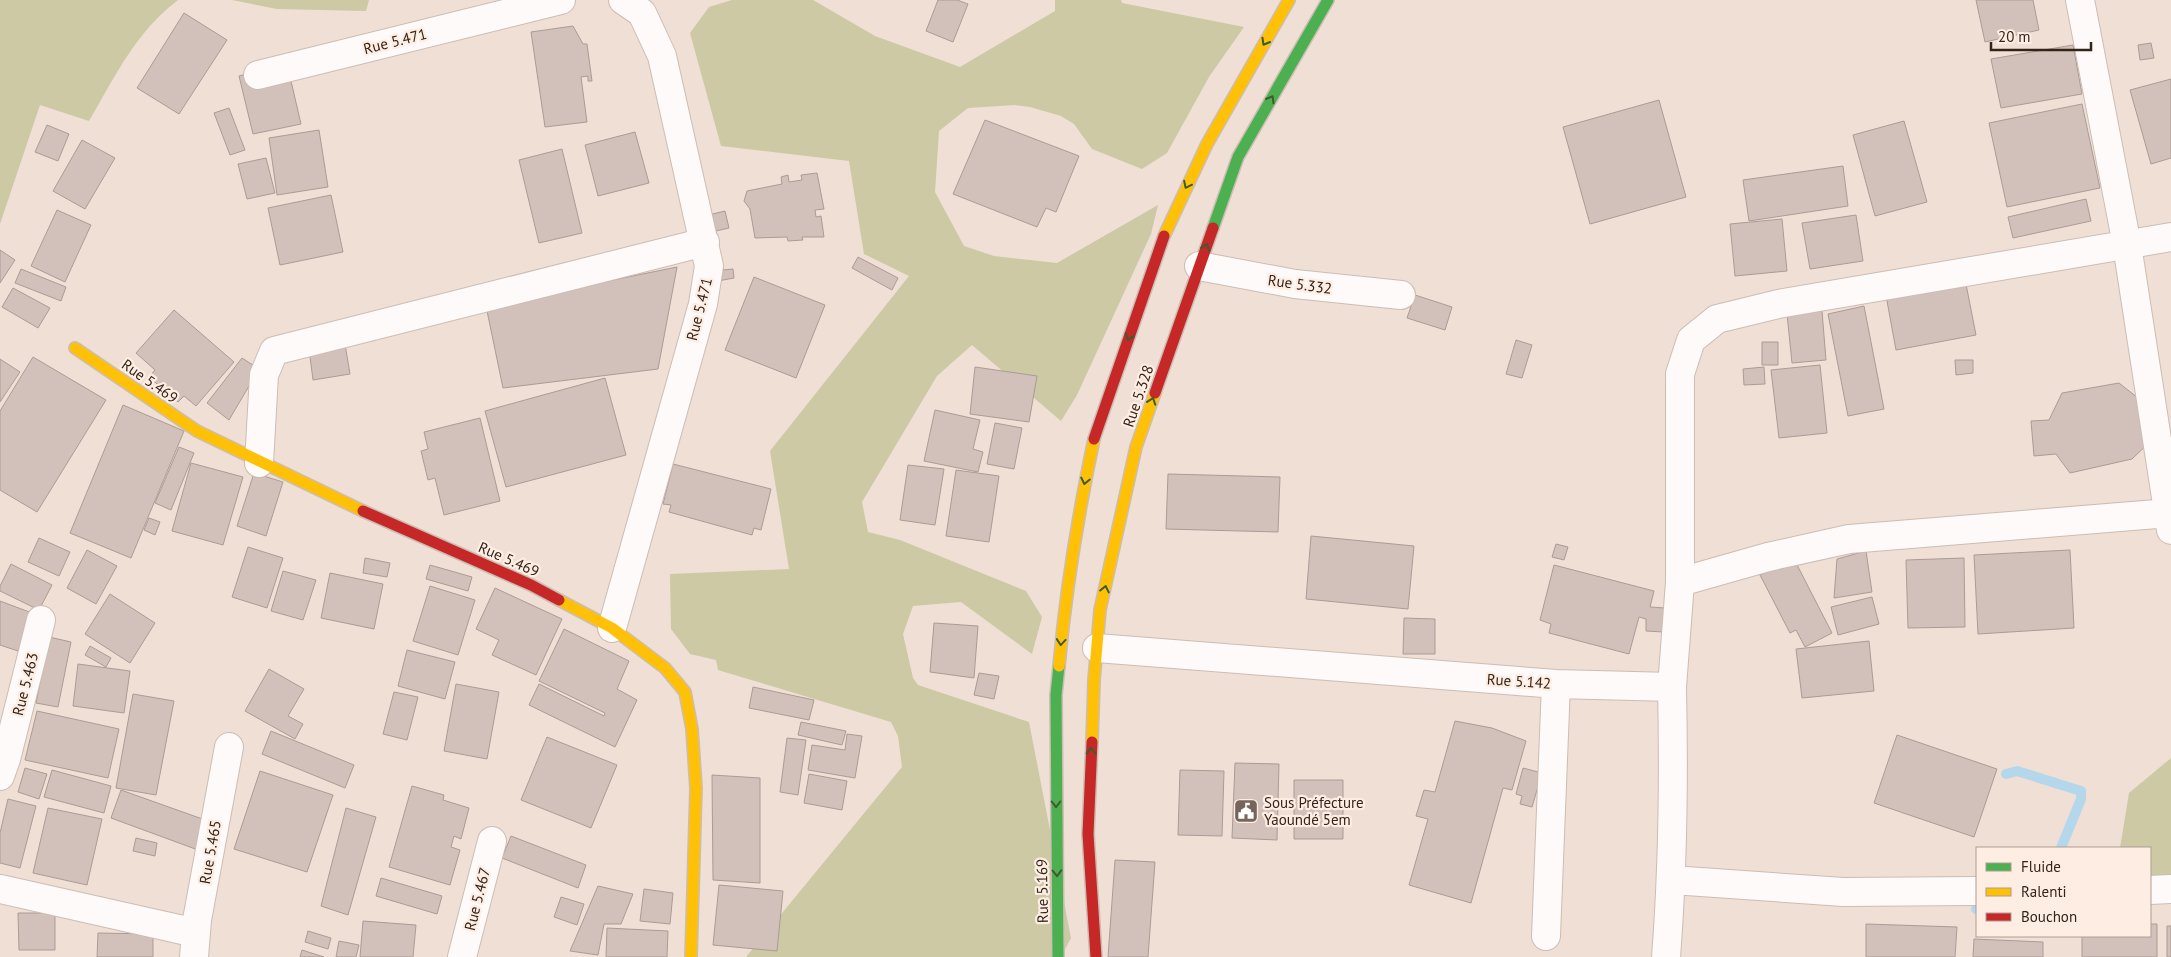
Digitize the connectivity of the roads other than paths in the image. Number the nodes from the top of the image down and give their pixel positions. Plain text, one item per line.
1 (561, 0) edge
2 (624, 0) edge
3 (1289, 0) edge
4 (1328, 0) edge
5 (2080, 0) edge
6 (258, 75) dead end
7 (2171, 237) edge
8 (705, 242) junction
9 (2127, 245) junction
10 (1199, 266) junction
11 (1401, 295) dead end
12 (75, 348) dead end
13 (259, 463) junction
14 (2170, 522) edge
15 (1680, 582) junction
16 (41, 620) dead end
17 (612, 628) junction
18 (1097, 648) junction
19 (1556, 684) junction
20 (1672, 687) junction
21 (229, 747) dead end
22 (0, 776) edge
23 (1056, 824) joint
24 (492, 841) dead end
25 (1672, 880) junction
26 (0, 889) edge
27 (2171, 889) edge
28 (2151, 890) edge
29 (1976, 891) edge
30 (1546, 936) dead end
31 (195, 945) edge
32 (462, 957) edge
33 (691, 957) edge
34 (1058, 957) edge
35 (1096, 957) edge
36 (1666, 957) edge

1 - 6 street, Rue 5.471
2 - 8 street, Rue 5.471
3 -> 23 main road, Rue 5.328
10 -> 4 main road, Rue 5.328
5 - 9 street
7 - 9 street
8 - 13 street
8 - 17 street, Rue 5.471
9 - 14 street
9 - 15 street
10 - 11 street, Rue 5.332
18 -> 10 main road, Rue 5.328
12 - 13 main road, Rue 5.469
13 - 17 main road, Rue 5.469
14 - 15 street
15 - 20 street
16 - 22 street, Rue 5.463
17 - 33 main road, Rue 5.469
18 - 19 street, Rue 5.142
35 -> 18 main road, Rue 5.328
19 - 20 street, Rue 5.142
19 - 30 street
20 - 25 street
21 - 31 street, Rue 5.465
23 -> 34 main road, Rue 5.169
24 - 32 street, Rue 5.467
25 - 29 street
25 - 36 street
26 - 31 street
27 - 28 street

